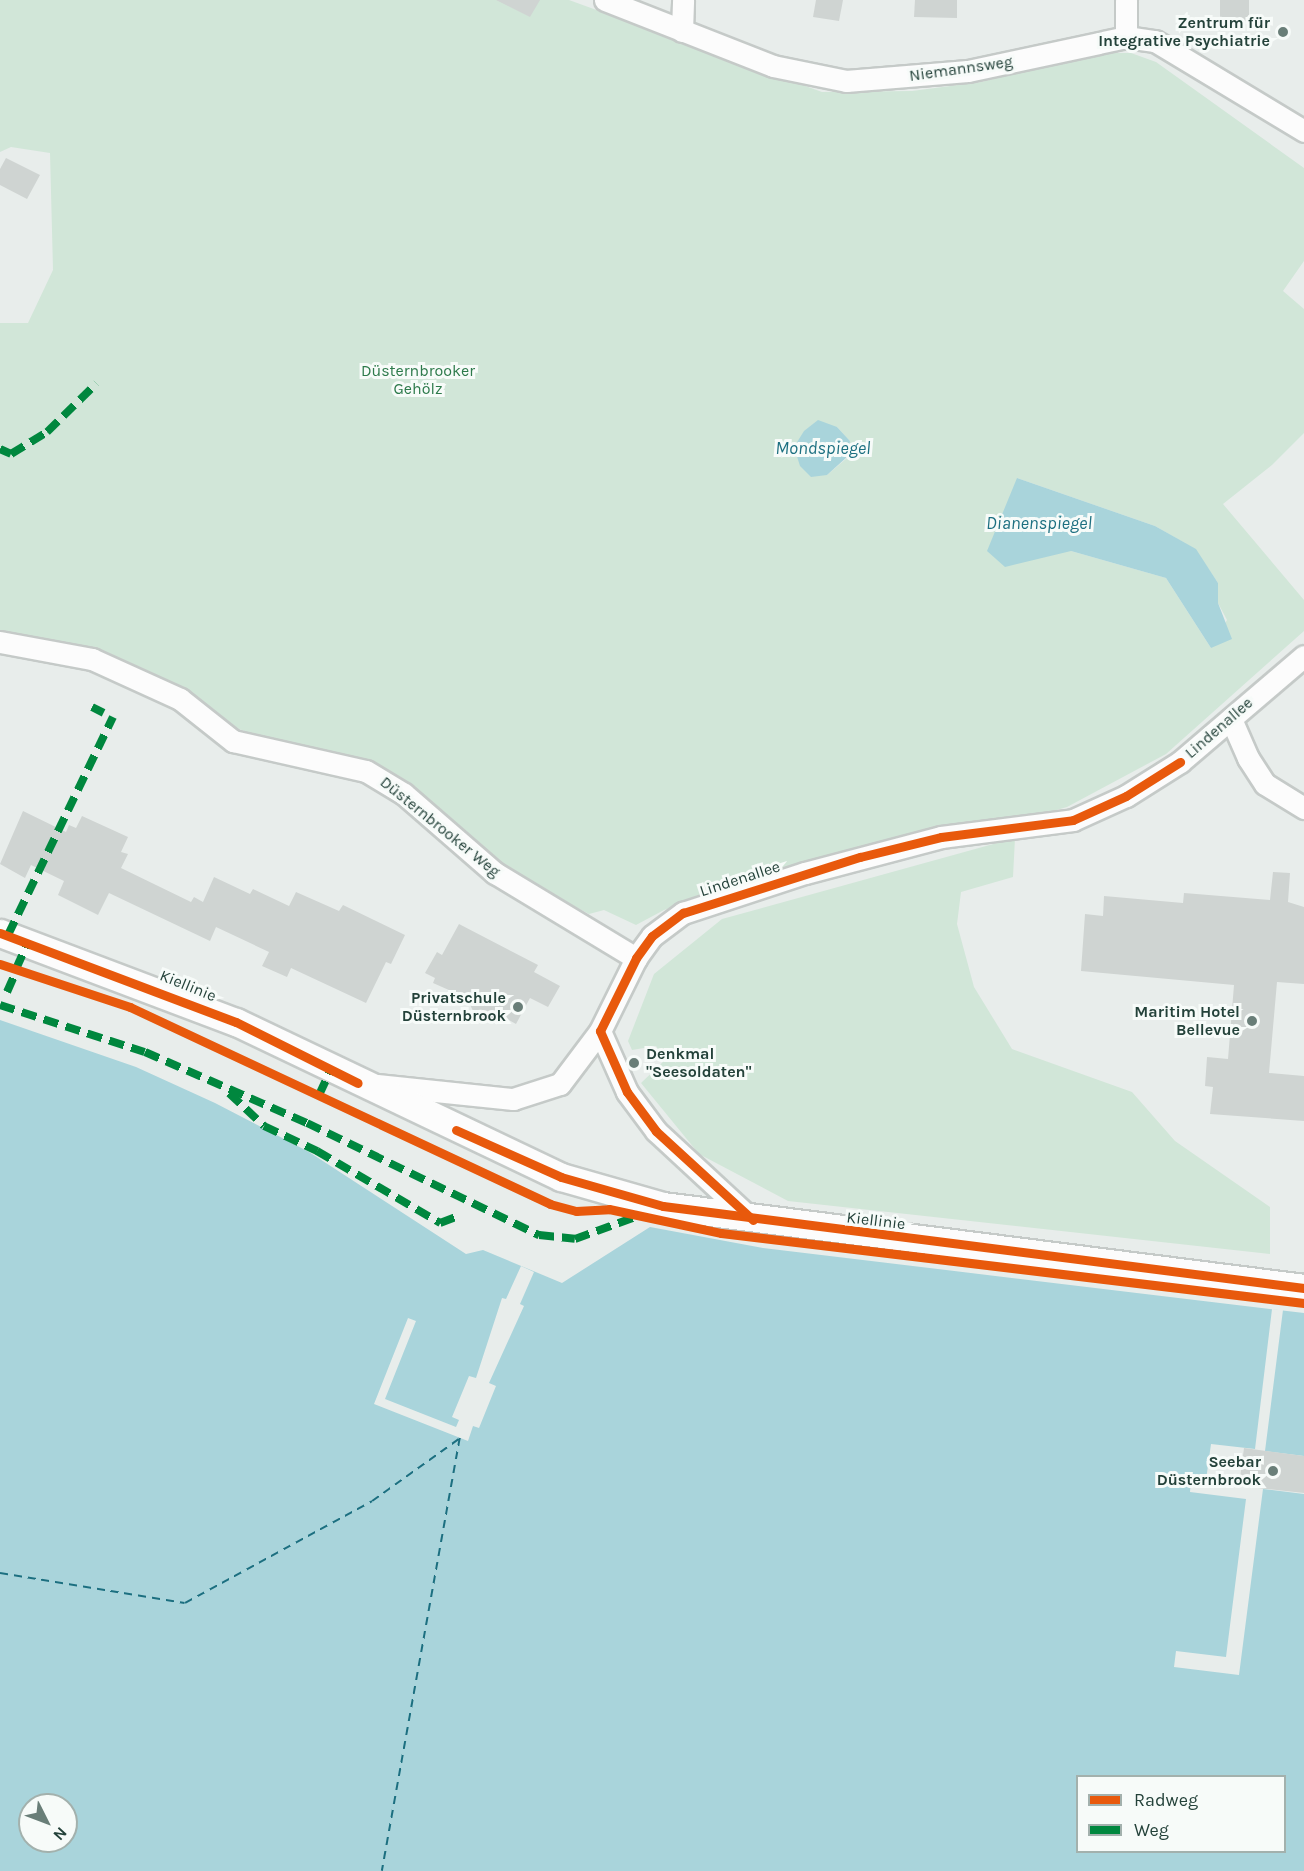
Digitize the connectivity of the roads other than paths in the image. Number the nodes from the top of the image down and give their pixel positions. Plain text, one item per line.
1 (605, 0) edge
2 (683, 0) edge
3 (1126, 0) edge
4 (682, 31) junction
5 (1126, 37) junction
6 (1304, 131) edge
7 (0, 642) edge
8 (1304, 656) edge
9 (1231, 719) junction
10 (1304, 808) edge
11 (0, 933) edge
12 (636, 958) junction
13 (600, 1031) junction
14 (358, 1083) junction
15 (753, 1220) junction
16 (1304, 1288) edge

1 - 4 street, Niemannsweg
2 - 4 street
3 - 5 street
4 - 5 street, Niemannsweg
5 - 6 street, Niemannsweg
7 - 12 street, Düsternbrooker Weg
8 - 9 street, Lindenallee
9 - 10 street
9 - 12 street, Lindenallee
11 - 14 street, Kiellinie
12 - 13 street, Lindenallee
13 - 14 street, Lindenallee
13 - 15 street
14 - 15 street, Kiellinie
15 - 16 street, Kiellinie

